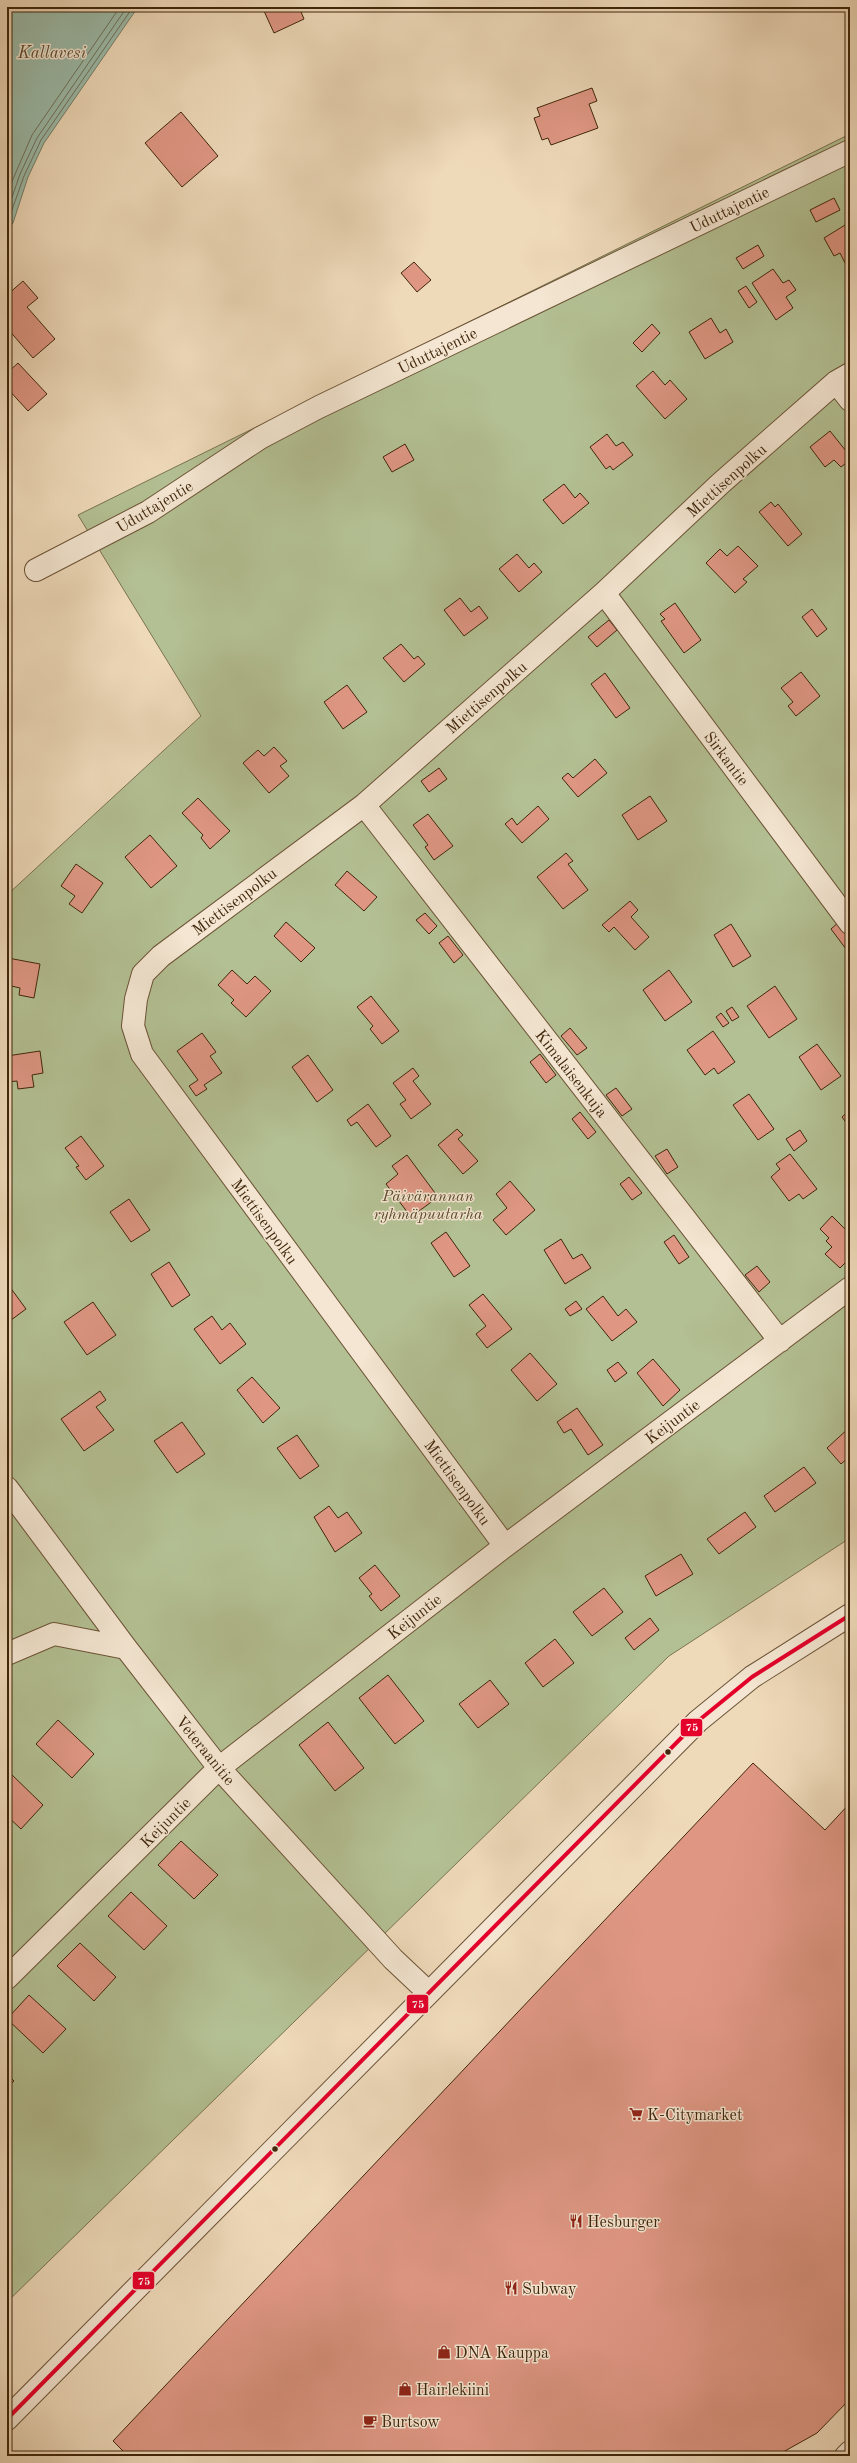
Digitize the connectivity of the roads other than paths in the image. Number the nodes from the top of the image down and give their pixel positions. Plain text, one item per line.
1 (850, 151) edge
2 (843, 378) edge
3 (850, 400) edge
4 (36, 570) dead end
5 (604, 593) junction
6 (364, 805) junction
7 (850, 923) edge
8 (850, 1288) edge
9 (780, 1341) junction
10 (7, 1488) edge
11 (505, 1546) junction
12 (850, 1615) edge
13 (126, 1648) junction
14 (7, 1654) edge
15 (220, 1768) junction
16 (7, 1978) edge
17 (428, 1992) junction
18 (7, 2419) edge
19 (850, 2452) edge
20 (846, 2456) edge

1 - 4 street, Uduttajentie
2 - 3 street
2 - 5 street, Miettisenpolku
5 - 6 street, Miettisenpolku
5 - 7 street, Sirkantie
6 - 9 street, Kimalaisenkuja
6 - 11 street, Miettisenpolku
8 - 9 street, Keijuntie
9 - 11 street, Keijuntie
10 - 13 street, Veteraanitie
11 - 15 street, Keijuntie
12 - 17 street
13 - 14 street
13 - 15 street, Veteraanitie
15 - 16 street, Keijuntie
15 - 17 street, Veteraanitie
17 - 18 street
19 - 20 street

